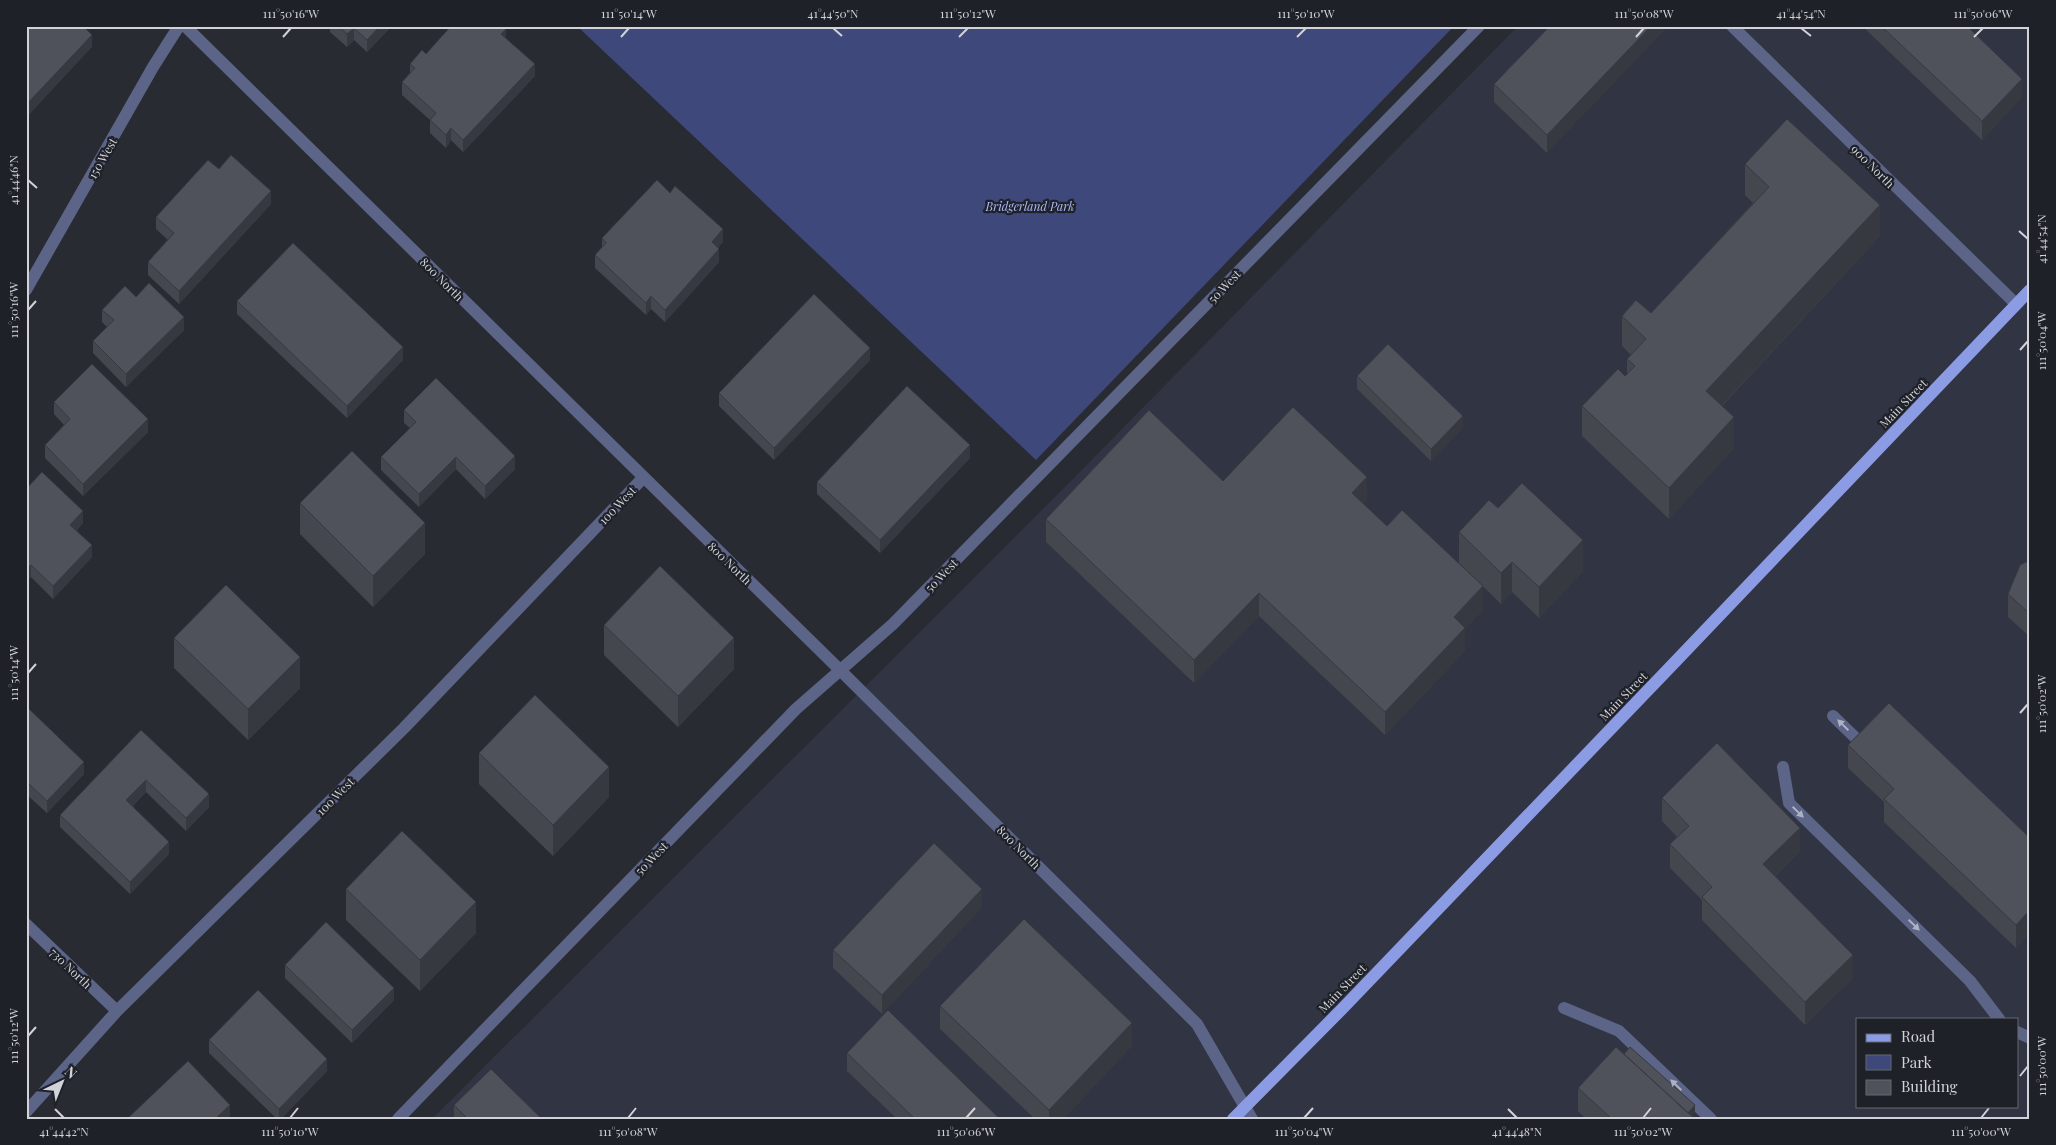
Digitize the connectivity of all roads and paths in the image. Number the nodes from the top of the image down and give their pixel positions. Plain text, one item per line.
1 (179, 26) edge
2 (185, 26) edge
3 (1479, 26) edge
4 (1732, 26) edge
5 (26, 290) edge
6 (2030, 290) edge
7 (2016, 304) junction
8 (643, 478) junction
9 (841, 671) junction
10 (1833, 716) dead end
11 (1874, 755) edge
12 (1783, 767) dead end
13 (26, 924) edge
14 (1564, 1008) dead end
15 (117, 1011) junction
16 (1998, 1018) edge
17 (2018, 1032) edge
18 (2030, 1038) edge
19 (1244, 1108) junction
20 (26, 1112) edge
21 (398, 1119) edge
22 (1233, 1119) edge
23 (1252, 1119) edge
24 (1712, 1119) edge

1 - 5 street, 150 West
2 - 8 street, 800 North
3 - 9 street, 50 West
4 - 7 street, 900 North
6 - 7 main road, Main Street
7 - 19 main road, Main Street
8 - 9 street, 800 North
8 - 15 street, 100 West
9 - 19 street, 800 North
9 - 21 street, 50 West
11 -> 10 street
12 -> 16 street
13 - 15 street, 730 North
24 -> 14 street
15 - 20 street, 100 West
17 - 18 street
19 - 22 main road, Main Street
19 - 23 street, 800 North

